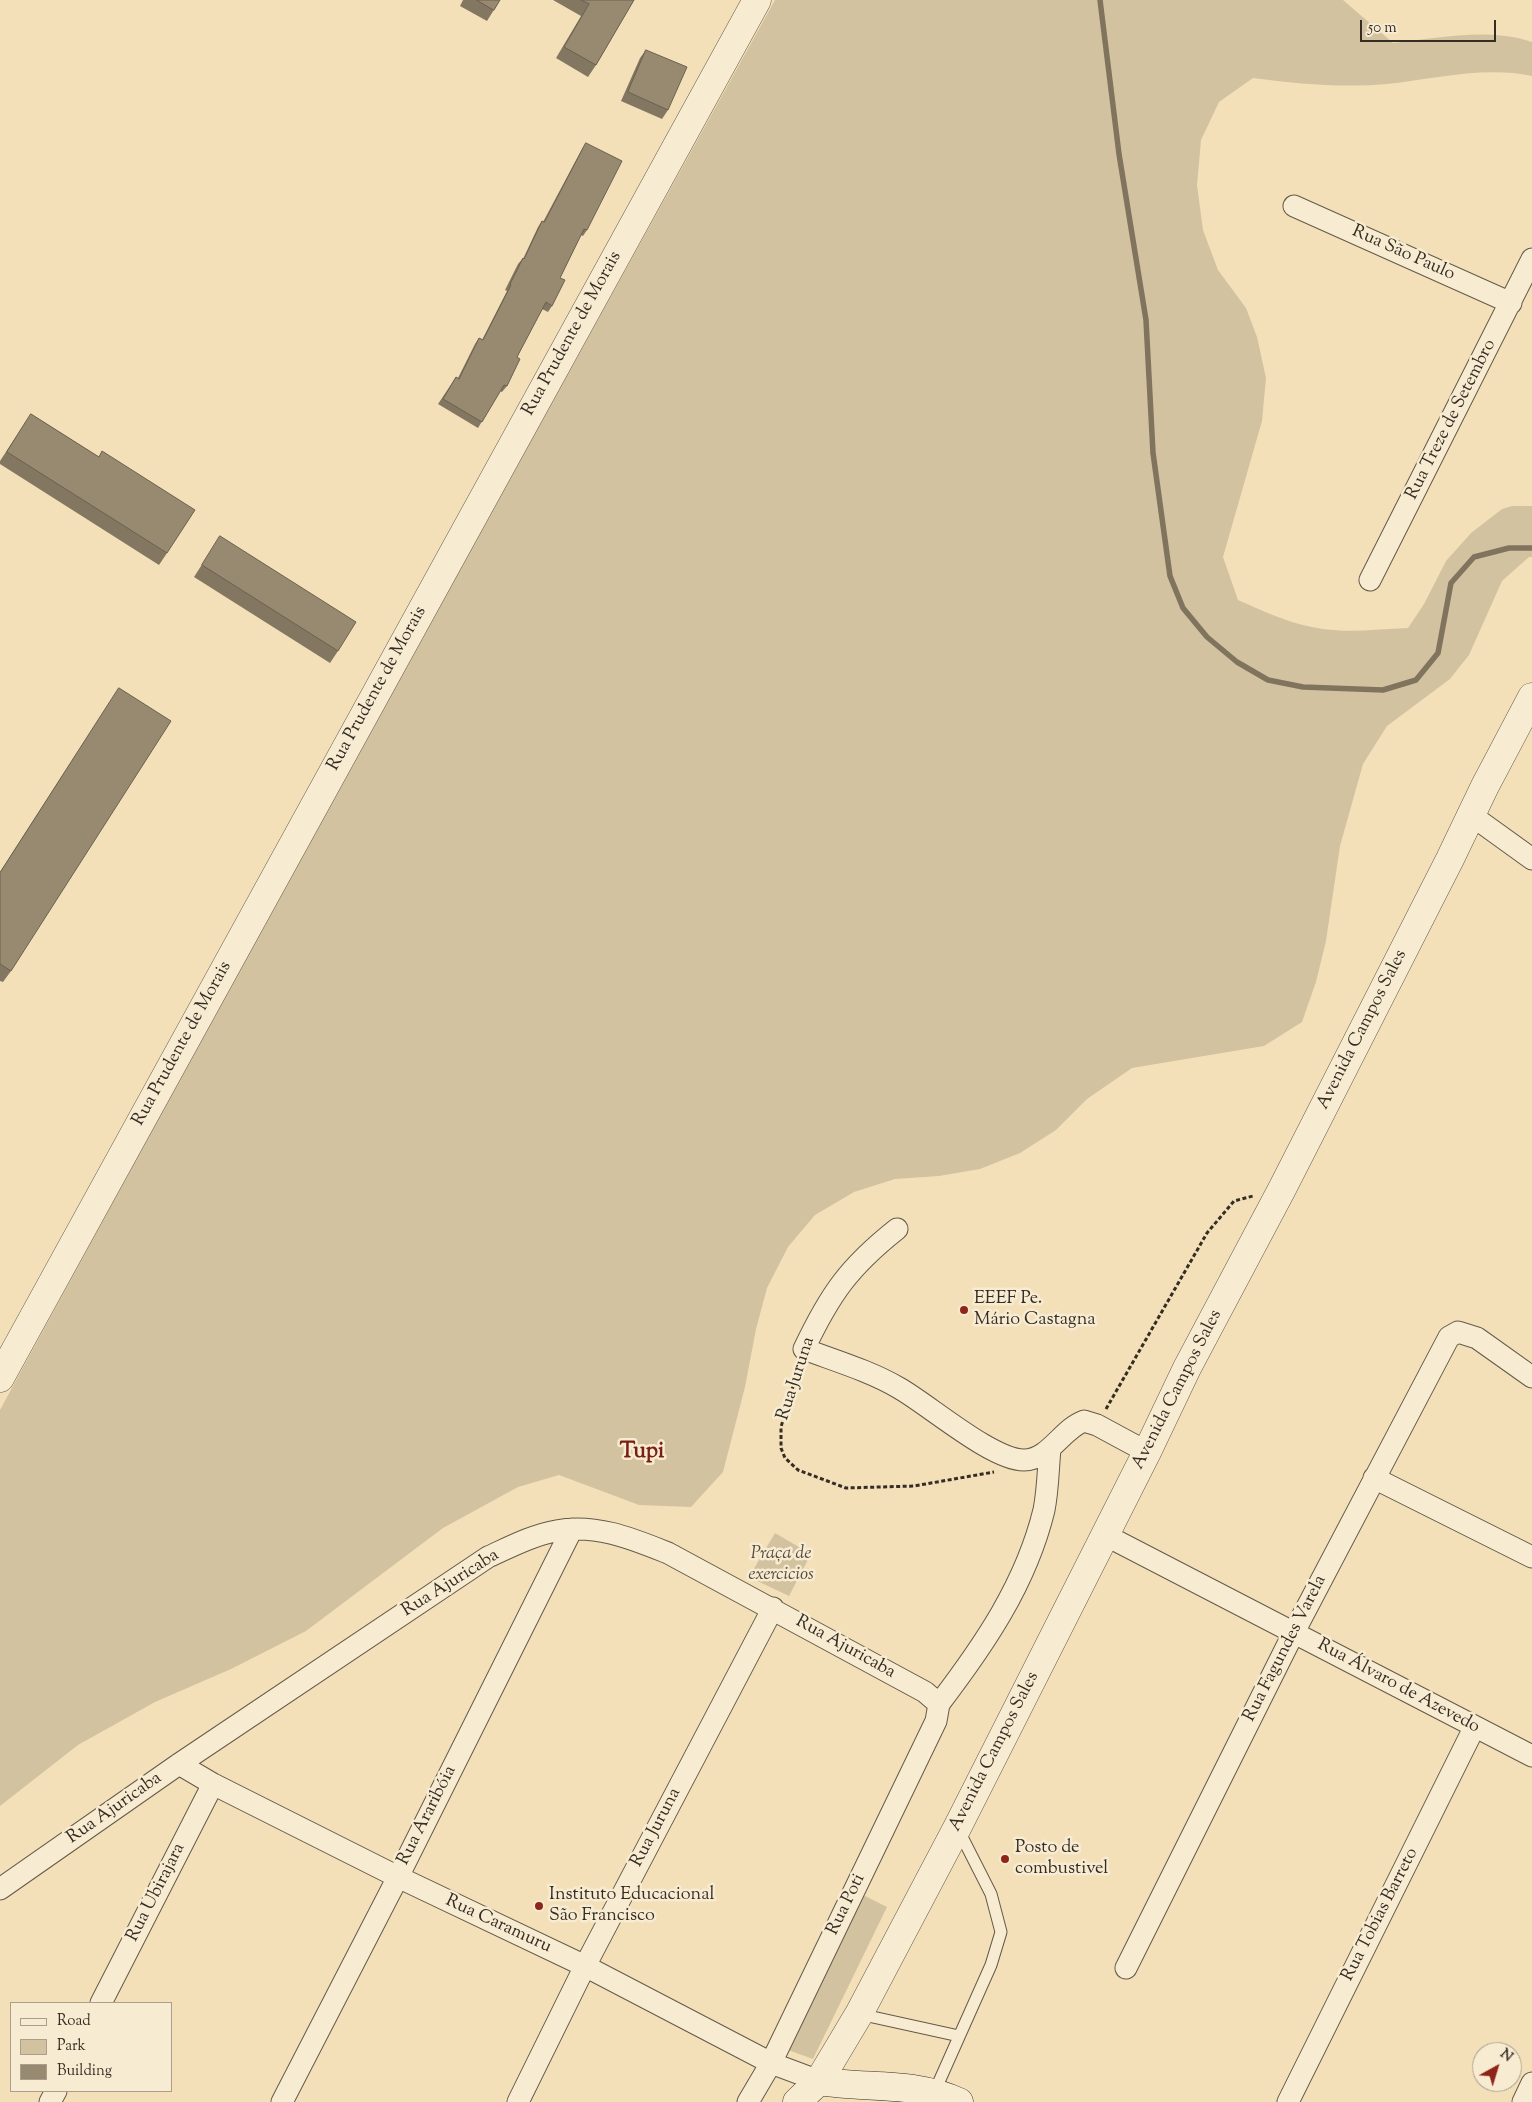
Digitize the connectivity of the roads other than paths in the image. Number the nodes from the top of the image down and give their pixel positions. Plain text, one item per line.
1 (757, 0) edge
2 (1294, 206) dead end
3 (1532, 259) edge
4 (1511, 303) junction
5 (1370, 580) dead end
6 (1532, 697) edge
7 (1471, 815) junction
8 (1532, 859) edge
9 (897, 1229) dead end
10 (1532, 1377) edge
11 (0, 1378) edge
12 (1050, 1449) junction
13 (1147, 1452) junction
14 (1374, 1478) junction
15 (572, 1529) junction
16 (1105, 1535) junction
17 (1532, 1557) edge
18 (773, 1608) junction
19 (1294, 1632) junction
20 (939, 1704) junction
21 (1474, 1728) junction
22 (1532, 1756) edge
23 (179, 1764) junction
24 (213, 1784) junction
25 (957, 1828) junction
26 (398, 1877) junction
27 (0, 1889) edge
28 (584, 1966) junction
29 (1126, 1968) dead end
30 (102, 2002) edge
31 (859, 2014) junction
32 (959, 2036) junction
33 (772, 2063) junction
34 (819, 2081) junction
35 (1532, 2082) edge
36 (934, 2093) junction
37 (282, 2102) edge
38 (518, 2102) edge
39 (748, 2102) edge
40 (797, 2102) edge
41 (959, 2102) edge
42 (1288, 2102) edge
43 (1523, 2102) edge

1 - 11 street, Rua Prudente de Morais
2 - 4 street, Rua São Paulo
3 - 4 street, Rua Treze de Setembro
4 - 5 street, Rua Treze de Setembro
6 - 7 street, Avenida Campos Sales
7 - 8 street
7 - 13 street, Avenida Campos Sales
9 - 12 street, Rua Juruna
10 - 14 street, Rua Fagundes Varela
12 - 13 street
12 - 20 street
13 - 16 street, Avenida Campos Sales
14 - 17 street
14 - 19 street, Rua Fagundes Varela
15 - 18 street, Rua Ajuricaba
15 - 23 street, Rua Ajuricaba
15 - 26 street, Rua Araribóia
16 - 19 street, Rua Álvaro de Azevedo
16 - 25 street, Avenida Campos Sales
18 - 20 street, Rua Ajuricaba
18 - 28 street, Rua Juruna
19 - 21 street, Rua Álvaro de Azevedo
19 - 29 street, Rua Fagundes Varela
20 - 33 street, Rua Poti
21 - 22 street, Rua Álvaro de Azevedo
21 - 42 street, Rua Tobias Barreto
23 - 24 street, Rua Caramuru
23 - 27 street, Rua Ajuricaba
24 - 26 street, Rua Caramuru
24 - 30 street, Rua Ubirajara
25 - 31 street, Avenida Campos Sales
25 - 32 lane
26 - 28 street, Rua Caramuru
26 - 37 street, Rua Araribóia
28 - 33 street, Rua Caramuru
28 - 38 street, Rua Juruna
31 - 32 lane
31 - 34 street, Avenida Campos Sales
32 - 36 lane
33 - 34 street, Rua Caramuru
33 - 39 street, Rua Poti
34 - 36 street
34 - 40 street, Avenida Campos Sales
35 - 43 street
36 - 41 street

